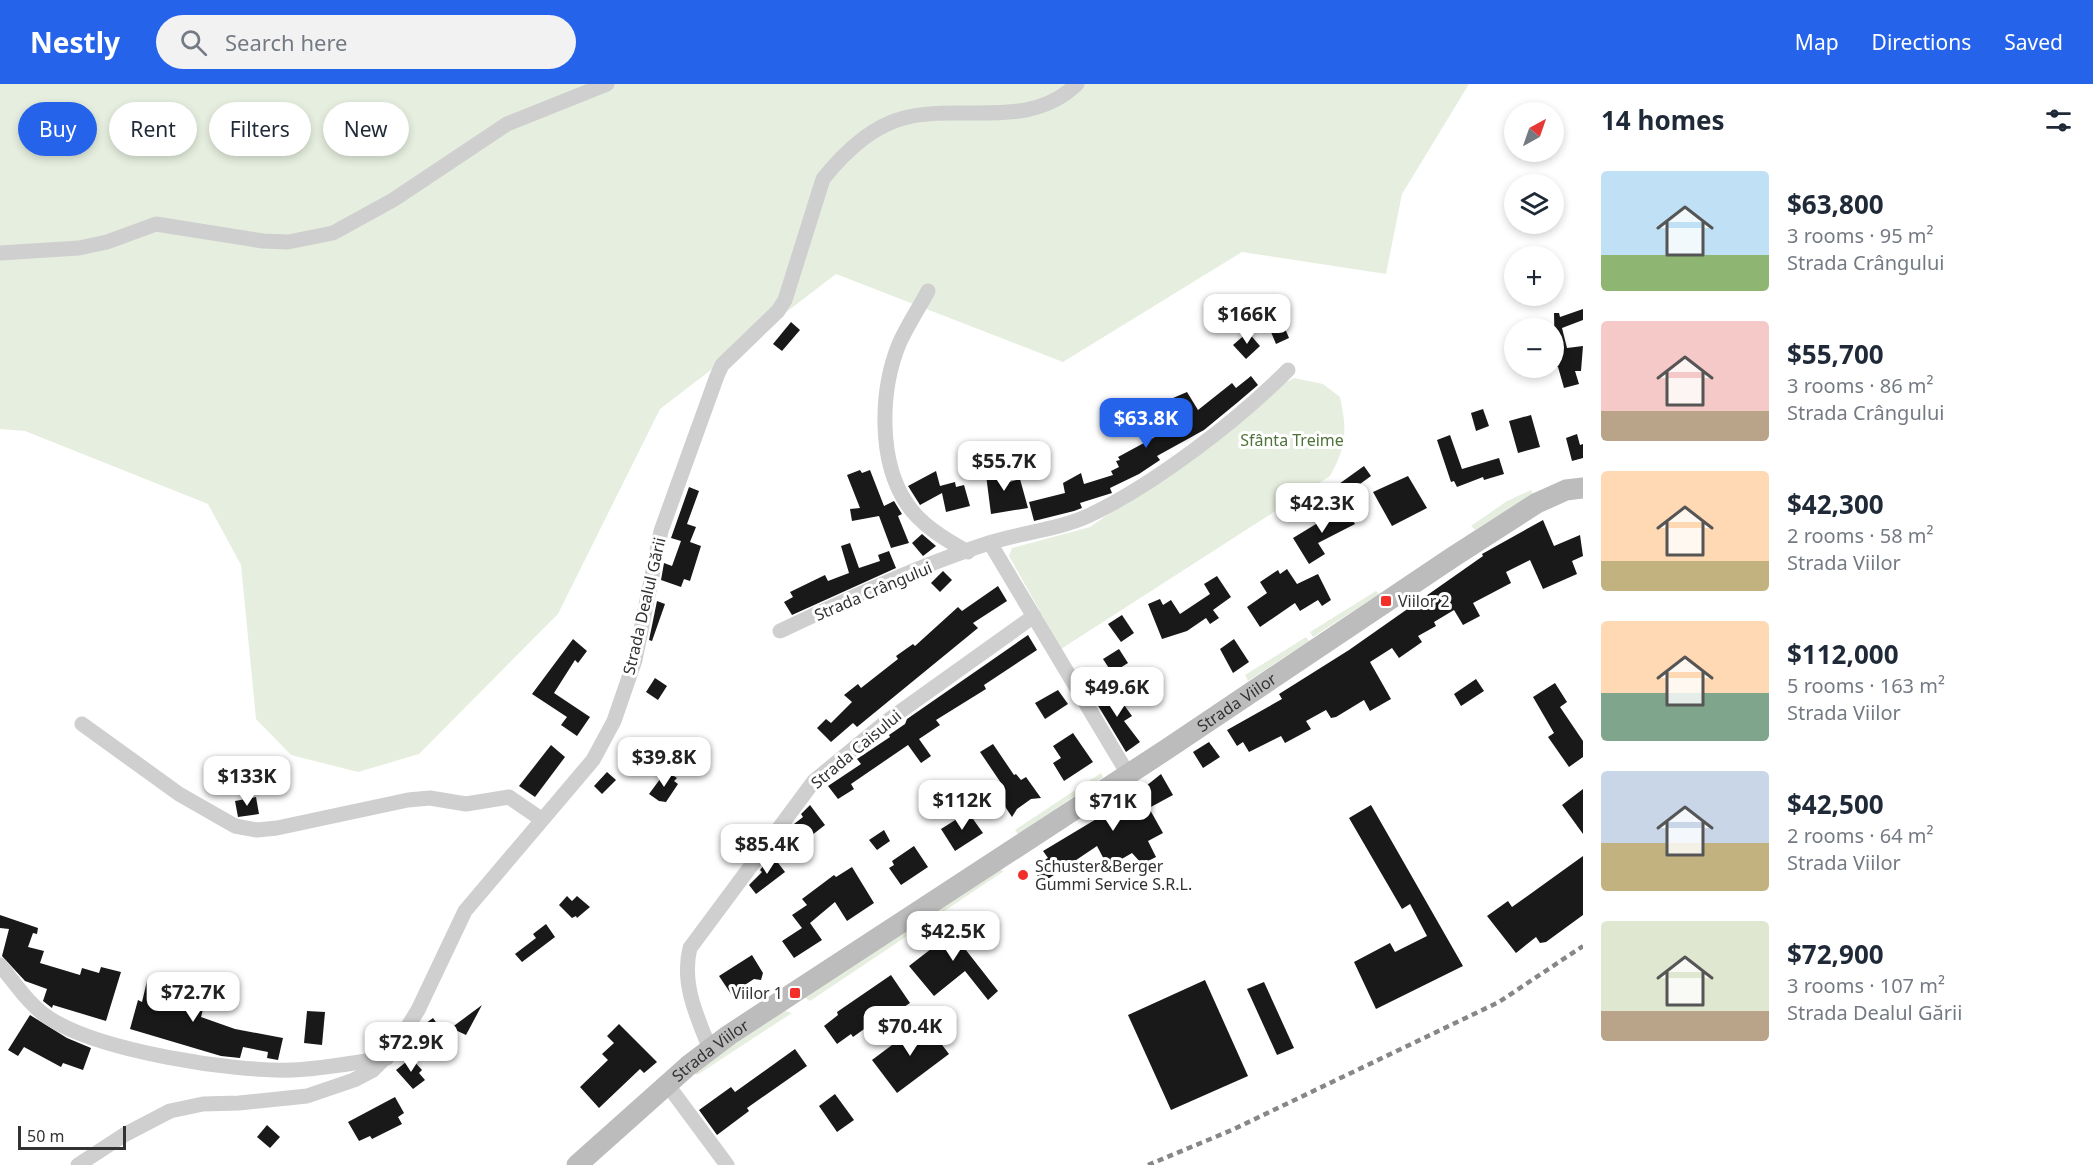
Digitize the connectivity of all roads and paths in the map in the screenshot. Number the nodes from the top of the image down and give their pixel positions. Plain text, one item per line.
1 (608, 84) edge
2 (1077, 84) edge
3 (0, 253) edge
4 (928, 291) dead end
5 (1288, 370) dead end
6 (1583, 488) edge
7 (990, 543) junction
8 (968, 552) junction
9 (1034, 616) junction
10 (780, 631) dead end
11 (82, 724) dead end
12 (1128, 774) junction
13 (541, 819) junction
14 (0, 965) edge
15 (710, 1049) junction
16 (387, 1058) junction
17 (667, 1084) junction
18 (78, 1165) edge
19 (577, 1165) edge
20 (728, 1165) edge

1 - 3 street
2 - 13 street, Strada Dealul Gării
4 - 8 street
5 - 7 street, Strada Crângului
6 - 12 street, Strada Viilor
7 - 8 street, Strada Crângului
7 - 9 street
8 - 10 street, Strada Crângului
9 - 12 street
9 - 15 street, Strada Caisului
11 - 13 street
12 - 15 street, Strada Viilor
13 - 16 street, Strada Dealul Gării
14 - 16 street
15 - 17 street, Strada Viilor
16 - 18 street, Strada Dealul Gării
17 - 19 street, Strada Viilor
17 - 20 street

